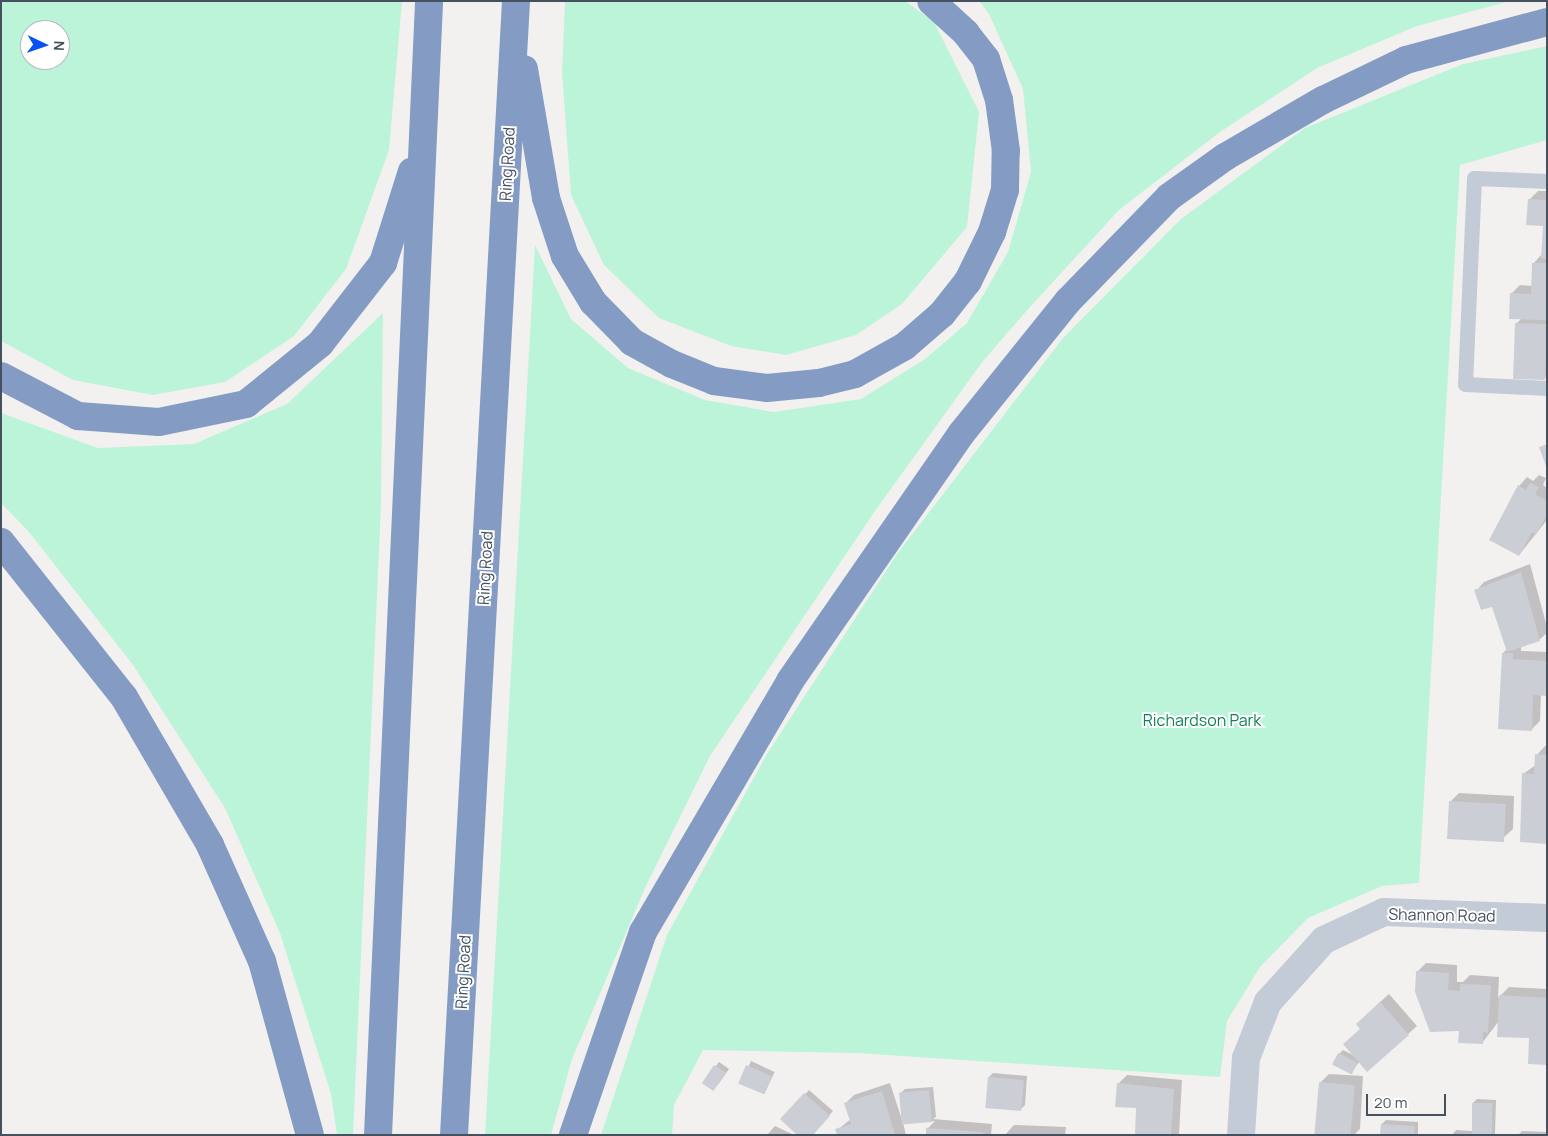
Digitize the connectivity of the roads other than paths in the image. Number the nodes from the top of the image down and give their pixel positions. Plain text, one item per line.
1 (429, 1) edge
2 (930, 1) edge
3 (516, 11) edge
4 (1547, 22) edge
5 (423, 133) junction
6 (1547, 181) edge
7 (1, 376) edge
8 (1547, 388) edge
9 (1, 542) edge
10 (1547, 918) edge
11 (310, 1135) edge
12 (378, 1135) edge
13 (454, 1135) edge
14 (573, 1135) edge
15 (1241, 1135) edge

1 - 5 highway
2 - 3 highway
3 - 13 highway, Ring Road
4 - 14 highway
5 - 7 highway
5 - 12 highway
6 - 8 lane
9 - 11 highway
10 - 15 street, Shannon Road

